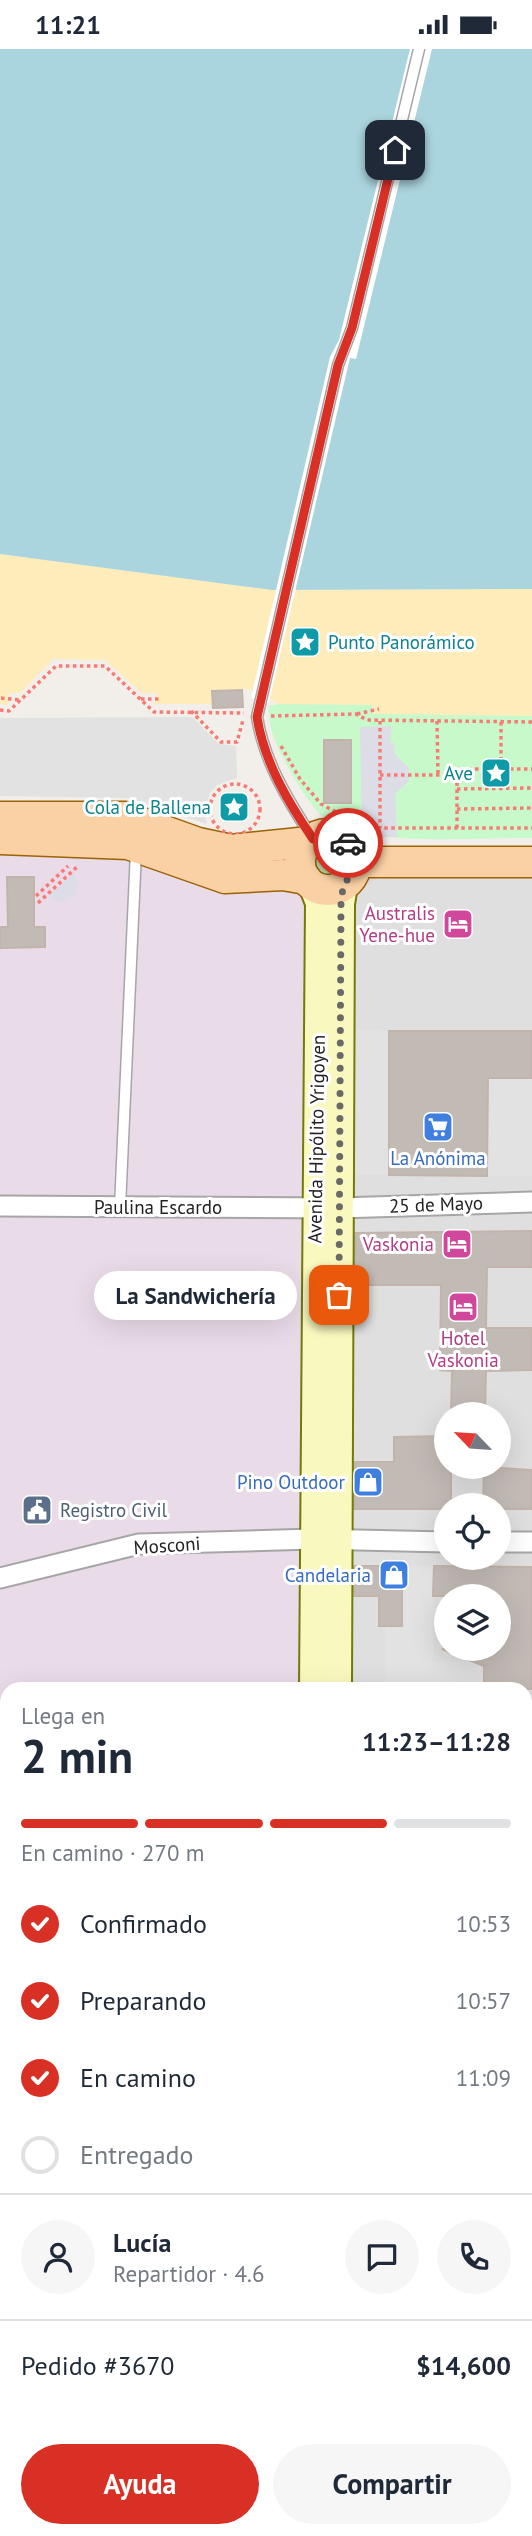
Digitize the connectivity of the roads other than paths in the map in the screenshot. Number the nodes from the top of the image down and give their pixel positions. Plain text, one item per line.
1 (419, 49) edge
2 (0, 817) edge
3 (0, 839) edge
4 (311, 840) junction
5 (137, 846) junction
6 (532, 862) edge
7 (350, 874) junction
8 (309, 882) junction
9 (532, 1202) edge
10 (0, 1206) edge
11 (120, 1207) junction
12 (327, 1207) junction
13 (326, 1540) junction
14 (434, 1542) edge
15 (511, 1542) edge
16 (532, 1542) edge
17 (0, 1578) edge
18 (314, 1682) edge
19 (337, 1682) edge

1 - 4 lane
2 - 4 main road
3 - 5 main road
4 - 7 main road
4 - 8 main road
5 - 8 main road
5 - 11 lane
6 - 7 main road
7 - 8 main road
7 - 12 main road, Avenida Hipólito Yrigoyen
8 - 12 main road, Avenida Hipólito Yrigoyen
9 - 12 street, 25 de Mayo
10 - 11 street, Paulina Escardo
11 - 12 street, Paulina Escardo
12 - 13 main road, Avenida Hipólito Yrigoyen
13 - 14 street, Mosconi
13 - 17 street, Mosconi
13 - 18 main road, Avenida Hipólito Yrigoyen
13 - 19 main road, Avenida Hipólito Yrigoyen
15 - 16 street

